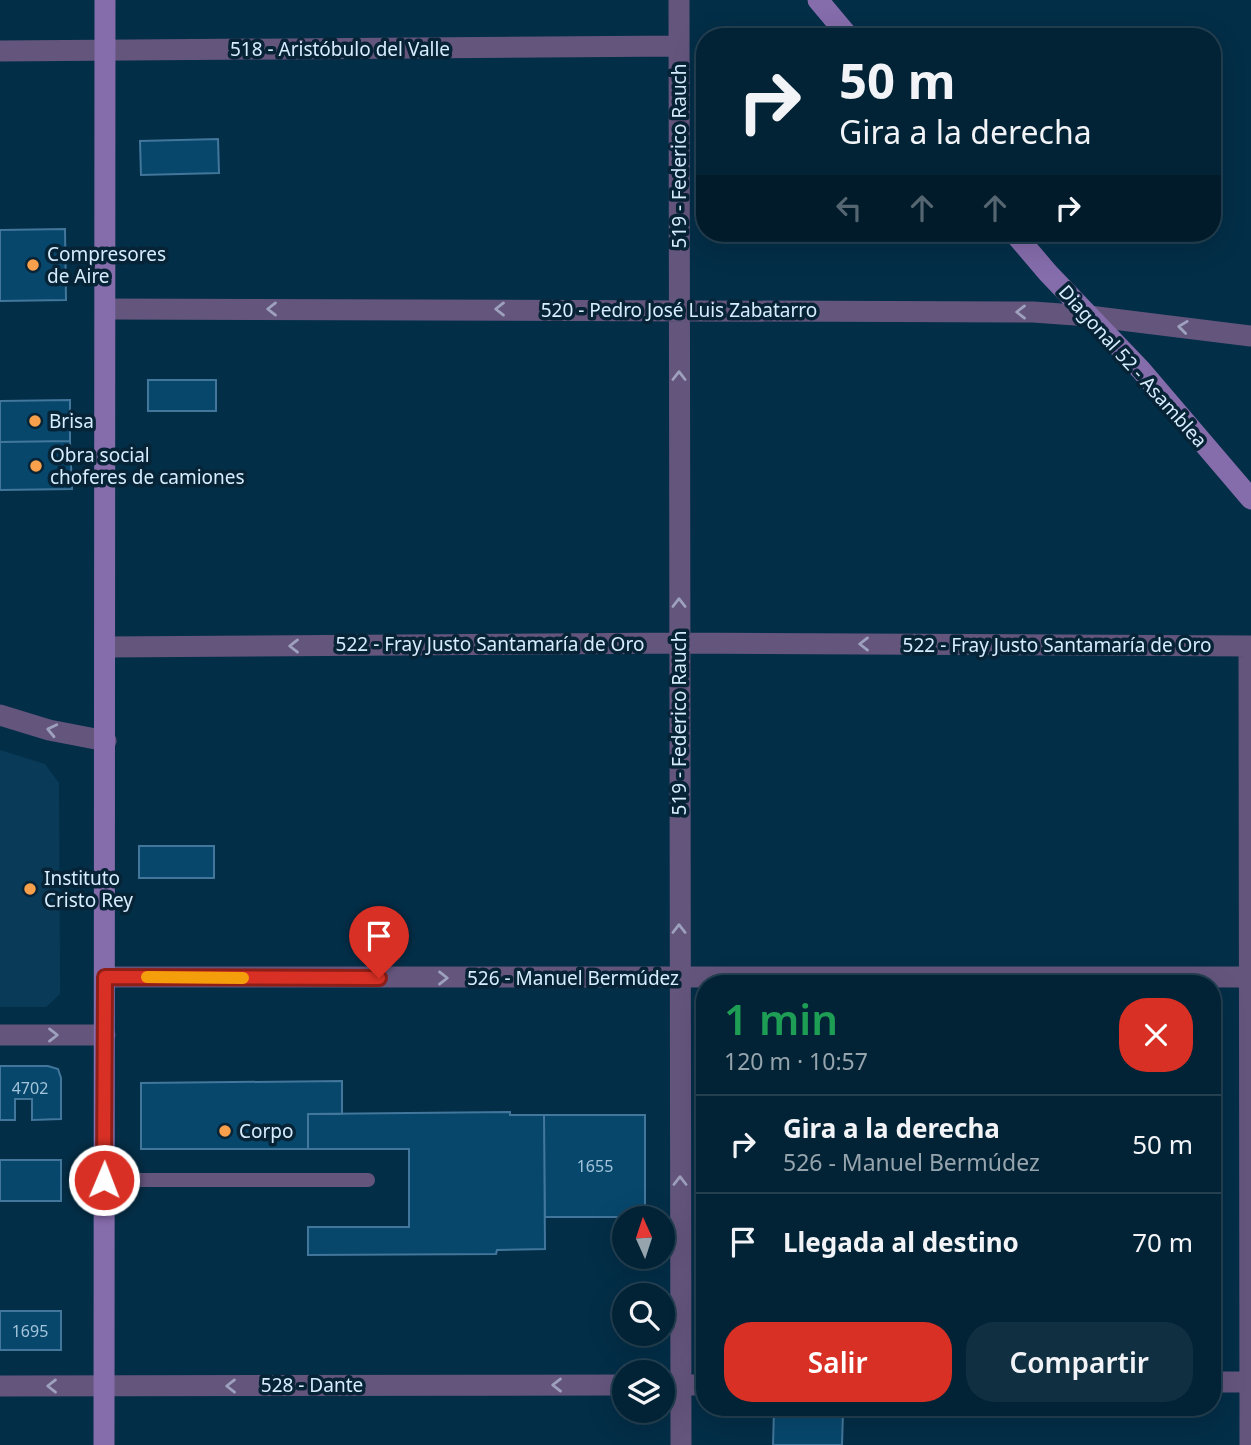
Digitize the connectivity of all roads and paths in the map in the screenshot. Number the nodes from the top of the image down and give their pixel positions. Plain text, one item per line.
1 (105, 0) edge
2 (679, 0) edge
3 (818, 0) edge
4 (841, 28) edge
5 (679, 46) junction
6 (0, 51) edge
7 (105, 51) junction
8 (1022, 242) edge
9 (106, 309) junction
10 (679, 310) junction
11 (1089, 316) junction
12 (1251, 336) edge
13 (1251, 499) edge
14 (679, 643) junction
15 (1250, 646) edge
16 (106, 647) junction
17 (0, 715) edge
18 (106, 741) junction
19 (105, 977) junction
20 (1221, 977) edge
21 (1250, 977) edge
22 (680, 979) junction
23 (696, 979) edge
24 (0, 1035) edge
25 (105, 1035) junction
26 (104, 1180) junction
27 (368, 1180) dead end
28 (672, 1360) edge
29 (1221, 1382) edge
30 (1250, 1382) edge
31 (612, 1385) edge
32 (675, 1385) edge
33 (696, 1385) edge
34 (0, 1386) edge
35 (104, 1386) junction
36 (675, 1405) edge
37 (104, 1445) edge
38 (681, 1445) edge
39 (1250, 1445) edge

1 - 7 main road
2 - 5 street, 519 - Federico Rauch
3 - 4 main road
5 - 7 street, 518 - Aristóbulo del Valle
5 - 10 street, 519 - Federico Rauch
6 - 7 street, 518 - Aristóbulo del Valle
7 - 9 main road
8 - 11 main road, Diagonal 52 - Asamblea
10 -> 9 street, 520 - Pedro José Luis Zabatarro
9 - 16 main road
11 -> 10 street, 520 - Pedro José Luis Zabatarro
14 -> 10 street, 519 - Federico Rauch
12 -> 11 street, 520 - Pedro José Luis Zabatarro
11 - 13 main road, Diagonal 52 - Asamblea
15 -> 14 street, 522 - Fray Justo Santamaría de Oro
14 -> 16 street, 522 - Fray Justo Santamaría de Oro
22 -> 14 street, 519 - Federico Rauch
15 - 21 street
16 - 18 main road
18 -> 17 street
18 - 19 main road
19 -> 22 street, 526 - Manuel Bermúdez
19 - 25 main road
20 - 21 street, 526 - Manuel Bermúdez
21 - 30 street
22 - 23 street, 526 - Manuel Bermúdez
28 -> 22 street, 519 - Federico Rauch
24 -> 25 street
25 - 26 main road
26 - 27 lane
26 - 35 main road
29 - 30 street
30 - 39 street
31 -> 35 street, 528 - Dante
32 - 33 street
35 -> 34 street, 528 - Dante
35 - 37 main road
36 - 38 street, 519 - Federico Rauch

